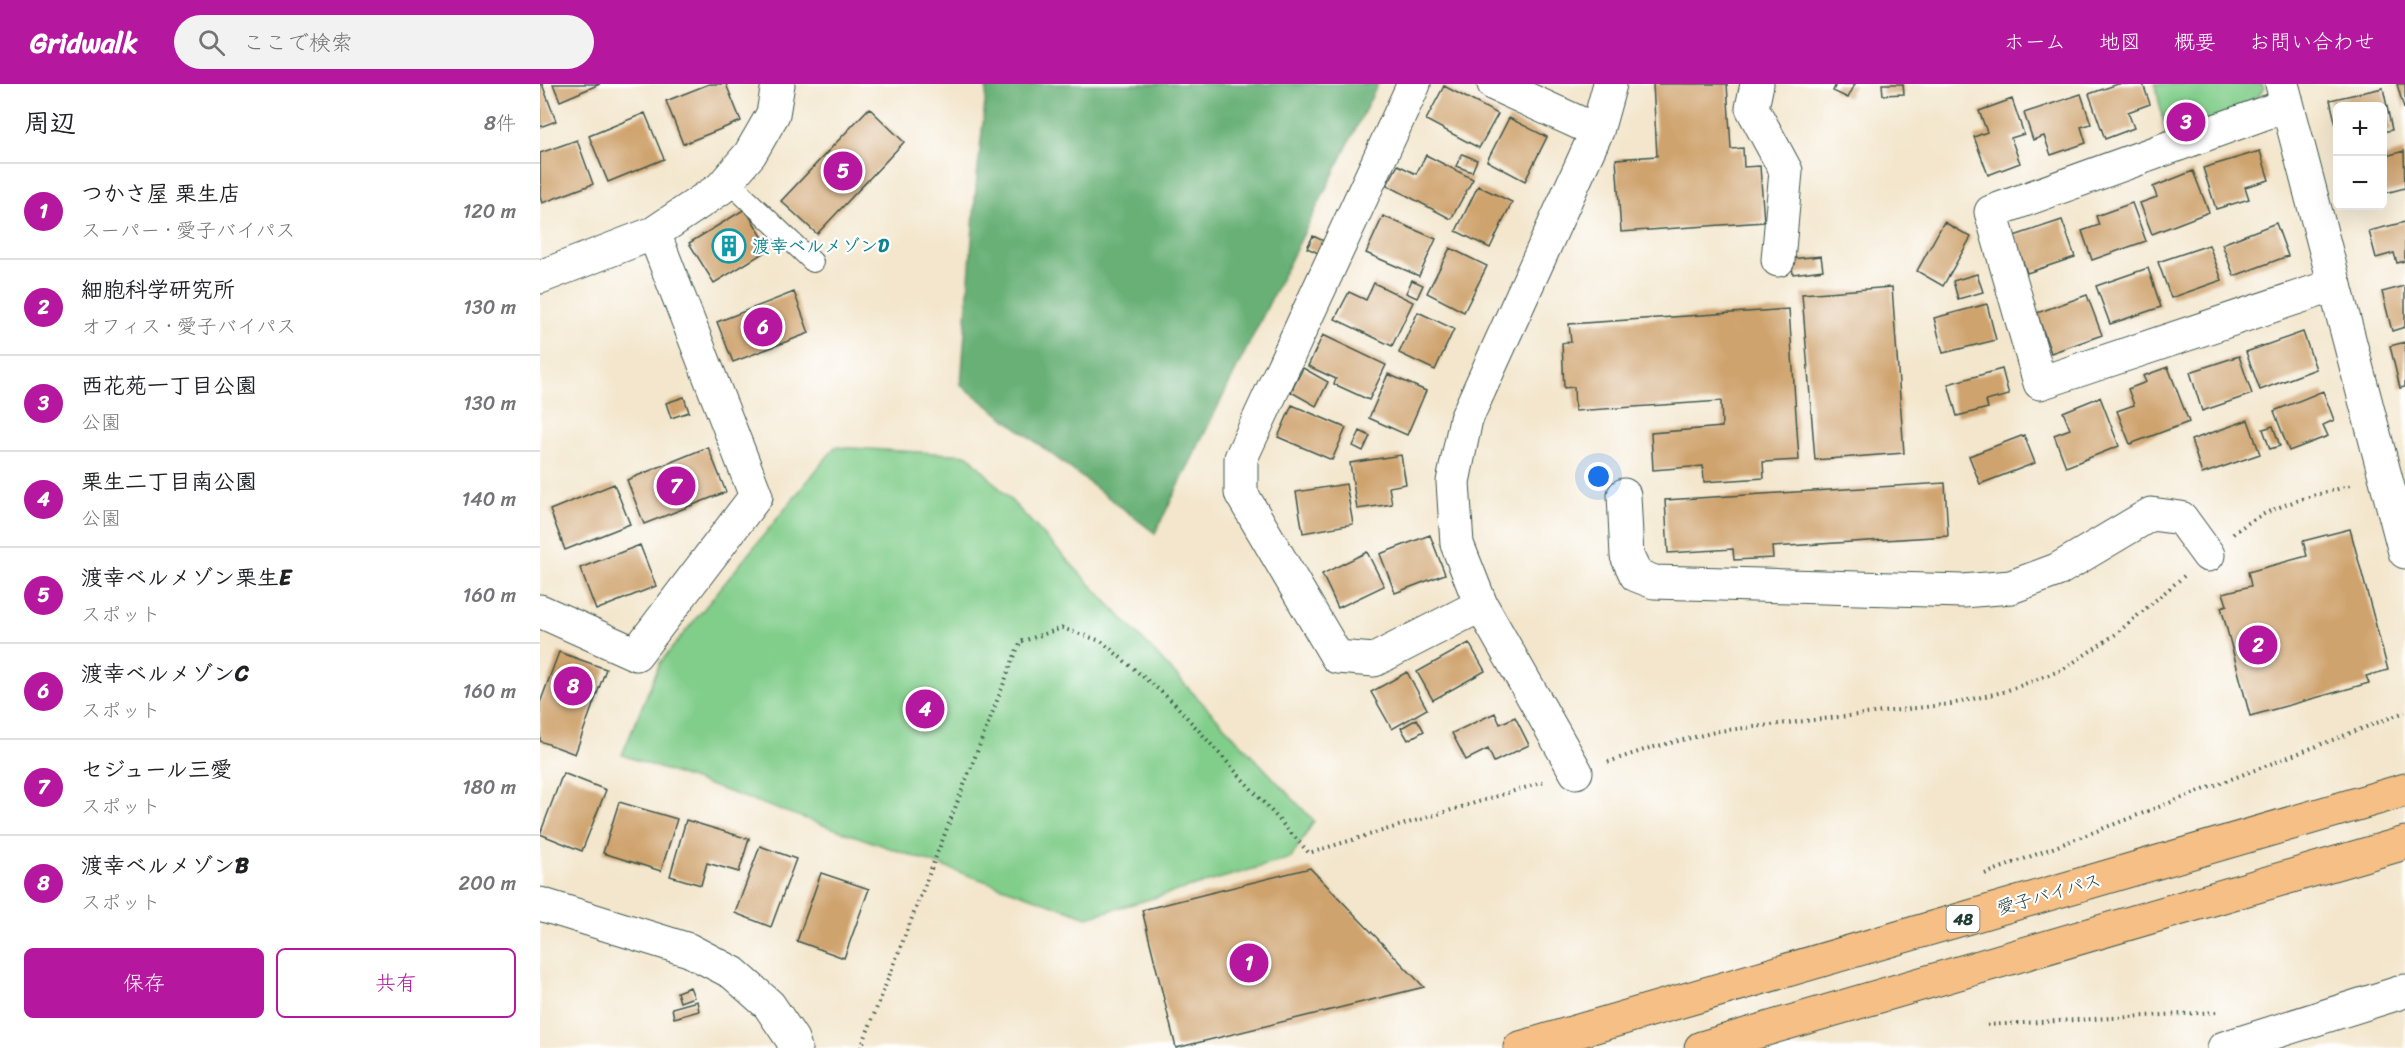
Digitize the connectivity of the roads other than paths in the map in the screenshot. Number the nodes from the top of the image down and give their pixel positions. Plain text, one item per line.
1 (778, 84) edge
2 (1414, 84) edge
3 (1494, 84) edge
4 (1610, 84) edge
5 (1757, 84) edge
6 (2285, 95) edge
7 (1597, 131) junction
8 (728, 181) junction
9 (654, 233) junction
10 (1778, 260) dead end
11 (813, 262) dead end
12 (540, 277) edge
13 (2335, 285) junction
14 (1624, 495) dead end
15 (2405, 552) edge
16 (2208, 555) dead end
17 (1481, 605) junction
18 (540, 611) edge
19 (1576, 772) dead end
20 (2405, 790) edge
21 (2405, 843) edge
22 (540, 904) edge
23 (2405, 991) edge
24 (795, 1048) edge
25 (1520, 1048) edge
26 (1701, 1048) edge
27 (2224, 1048) edge

1 - 8 street
2 - 17 street
3 - 7 street
4 - 7 street
5 - 10 street
6 - 13 street
6 - 13 street
7 - 17 street
8 - 9 street
8 - 11 lane
9 - 12 street
9 - 18 street
13 - 15 street
14 - 16 street
17 - 19 street
20 - 25 highway, 愛子バイパス / 48
21 - 26 highway
22 - 24 street
23 - 27 street

